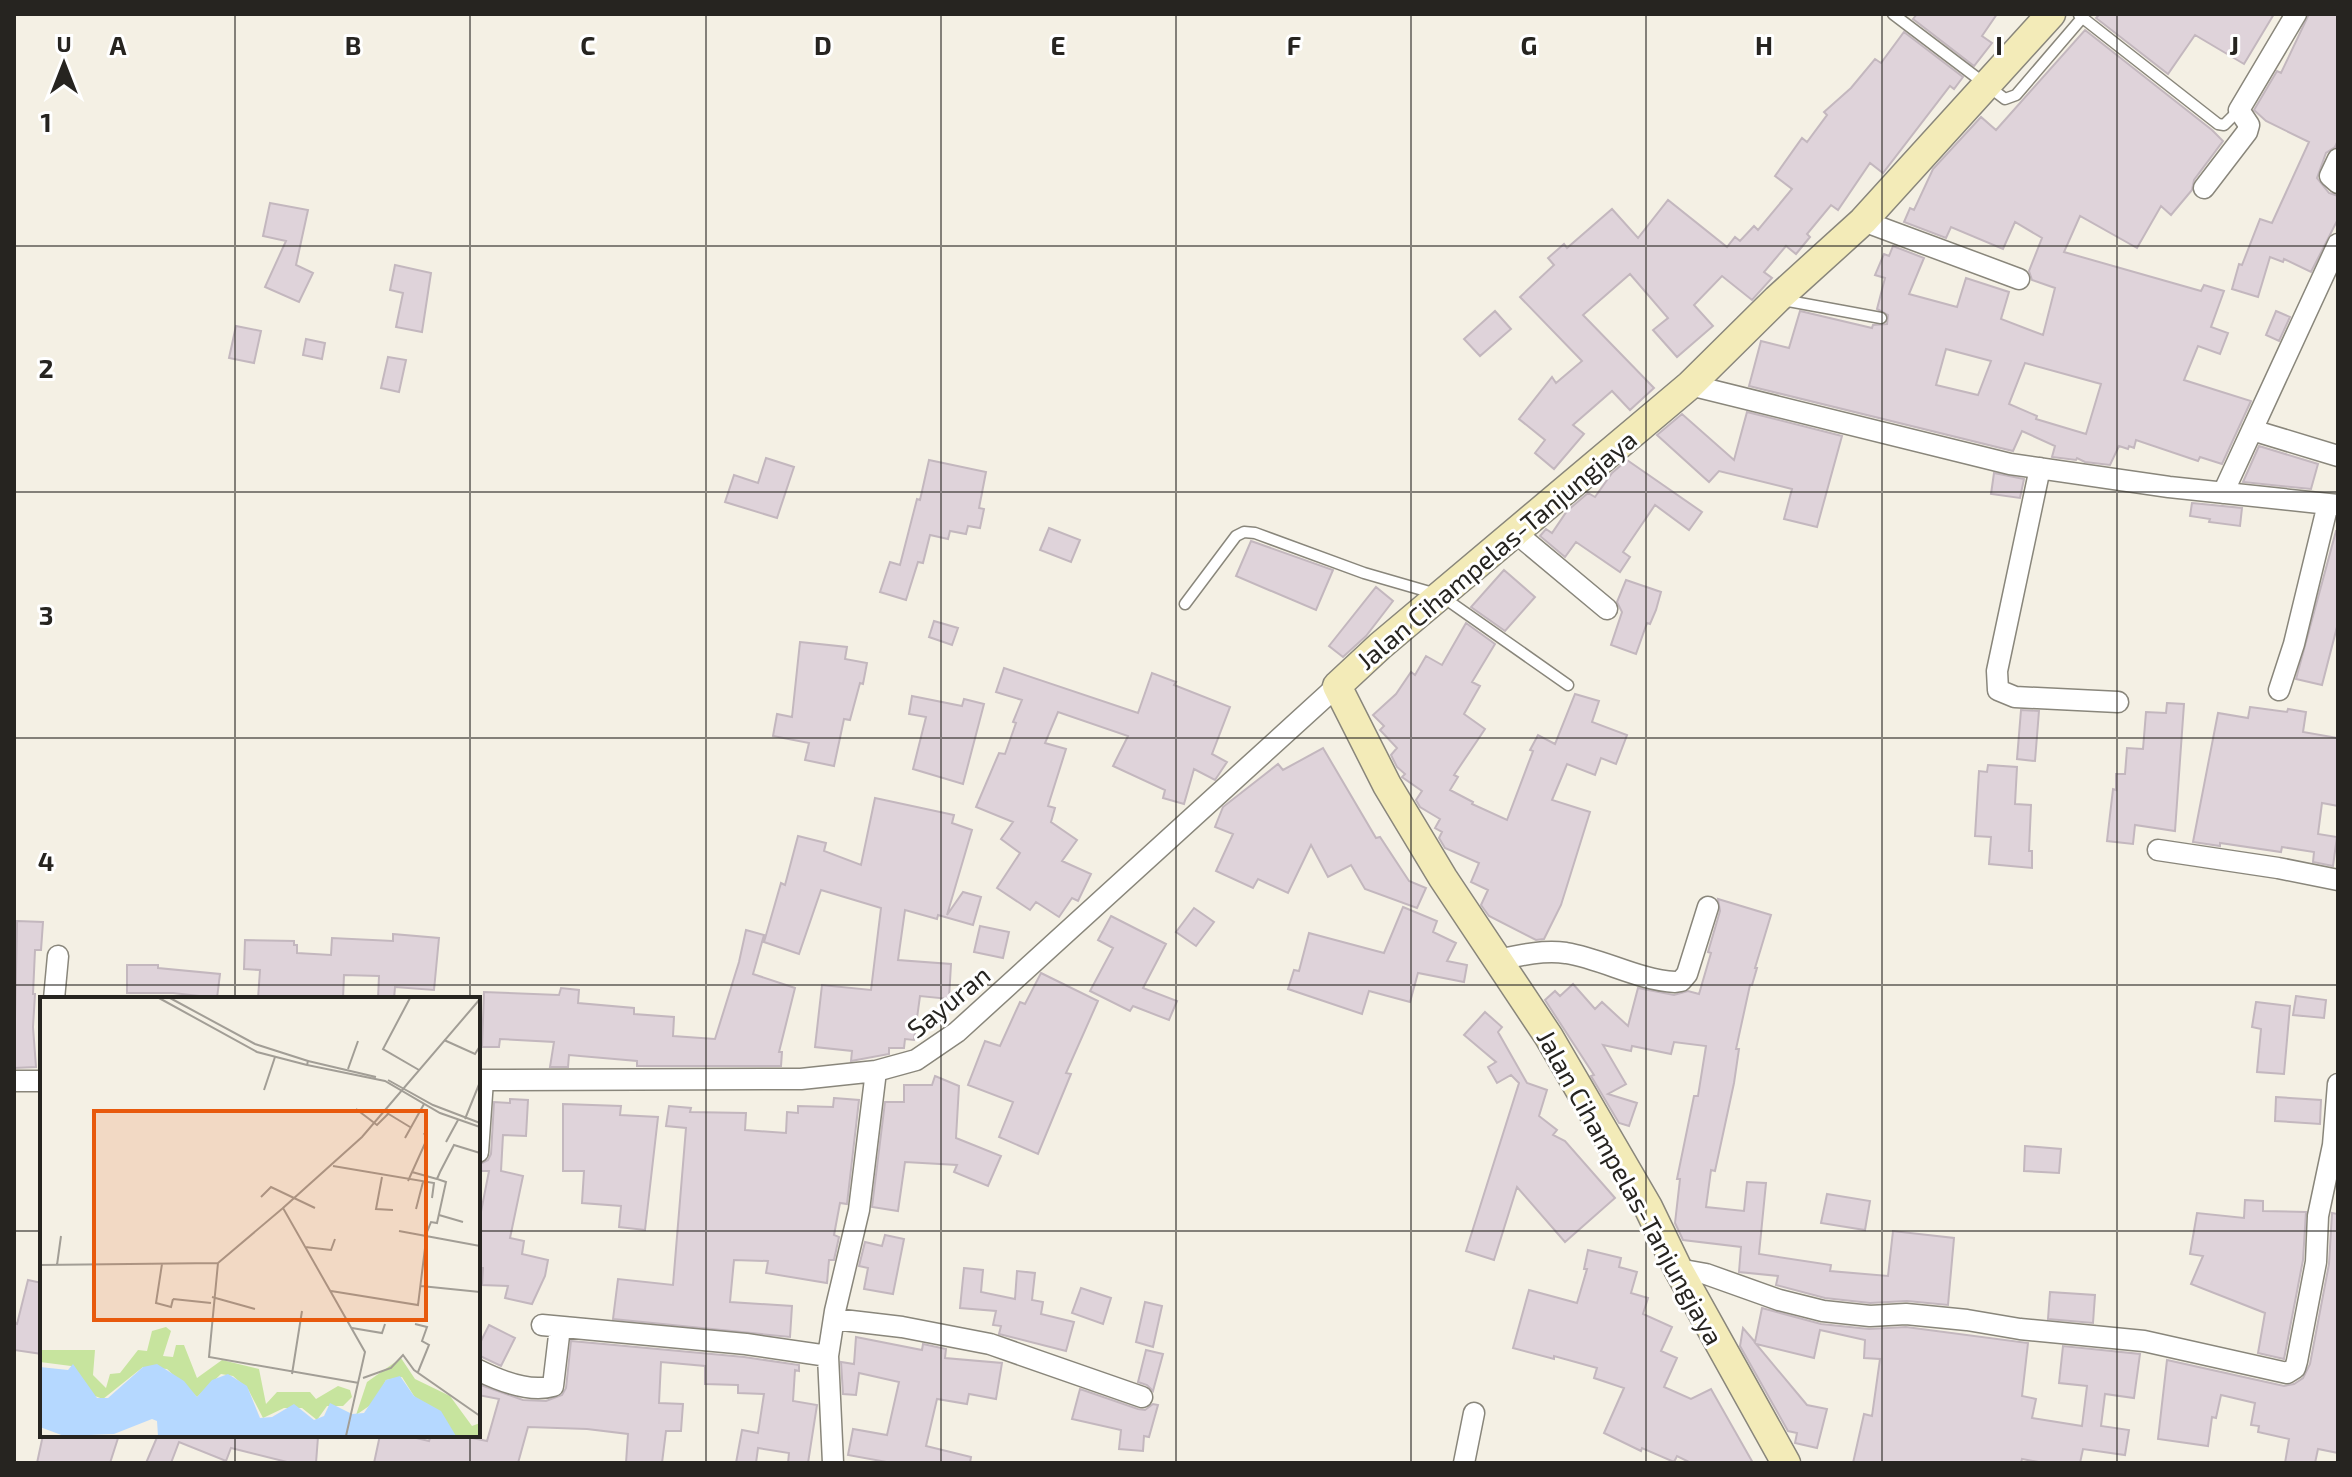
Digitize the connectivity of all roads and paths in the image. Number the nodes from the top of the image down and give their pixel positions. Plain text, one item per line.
1 (1893, 14) edge
2 (2051, 14) edge
3 (2296, 14) edge
4 (2080, 16) edge
5 (2042, 44) junction
6 (1988, 86) junction
7 (2239, 110) junction
8 (2338, 159) edge
9 (2338, 183) edge
10 (2204, 188) dead end
11 (1863, 221) junction
12 (2338, 244) edge
13 (2019, 279) dead end
14 (1777, 299) junction
15 (1881, 318) dead end
16 (1690, 385) junction
17 (2252, 430) junction
18 (2338, 456) edge
19 (2040, 468) junction
20 (2223, 493) junction
21 (2333, 504) edge
22 (1516, 533) junction
23 (1440, 595) junction
24 (1185, 604) dead end
25 (1607, 609) dead end
26 (1568, 685) dead end
27 (1337, 686) junction
28 (2279, 690) dead end
29 (2118, 702) dead end
30 (2158, 850) dead end
31 (2338, 880) edge
32 (1708, 907) dead end
33 (58, 956) dead end
34 (1498, 960) junction
35 (54, 997) edge
36 (876, 1071) junction
37 (481, 1080) edge
38 (14, 1081) edge
39 (40, 1081) edge
40 (2338, 1084) edge
41 (480, 1104) edge
42 (2317, 1236) junction
43 (2338, 1240) edge
44 (1678, 1269) junction
45 (834, 1319) junction
46 (828, 1356) junction
47 (480, 1371) edge
48 (1142, 1397) dead end
49 (1474, 1413) dead end
50 (833, 1463) edge
51 (1464, 1463) edge
52 (1786, 1463) edge

1 - 6 lane
2 - 5 main road, Jalan Cihampelas-Tanjungjaya
3 - 7 street
4 - 5 lane
4 - 7 lane
5 - 6 main road, Jalan Cihampelas-Tanjungjaya
6 - 11 main road, Jalan Cihampelas-Tanjungjaya
7 - 10 street
8 - 9 street
11 - 13 street
11 - 14 main road, Jalan Cihampelas-Tanjungjaya
12 - 17 street
14 - 15 lane
14 - 16 main road, Jalan Cihampelas-Tanjungjaya
16 - 19 street
16 - 22 main road, Jalan Cihampelas-Tanjungjaya
17 - 18 street
17 - 20 street
19 - 20 street
19 - 29 street
20 - 21 street
21 - 28 street
22 - 23 main road, Jalan Cihampelas-Tanjungjaya
22 - 25 street
23 - 24 lane
23 - 26 lane
23 - 27 main road, Jalan Cihampelas-Tanjungjaya
27 - 34 main road, Jalan Cihampelas-Tanjungjaya
27 - 36 street, Sayuran
30 - 31 street
32 - 34 street
33 - 35 street
34 - 44 main road, Jalan Cihampelas-Tanjungjaya
36 - 37 street, Sayuran
36 - 45 street
37 - 41 street
38 - 39 street
40 - 42 street
42 - 43 street
42 - 44 street
44 - 52 main road, Jalan Cihampelas-Tanjungjaya
45 - 46 street
45 - 48 street
46 - 47 street
46 - 50 street
49 - 51 street

